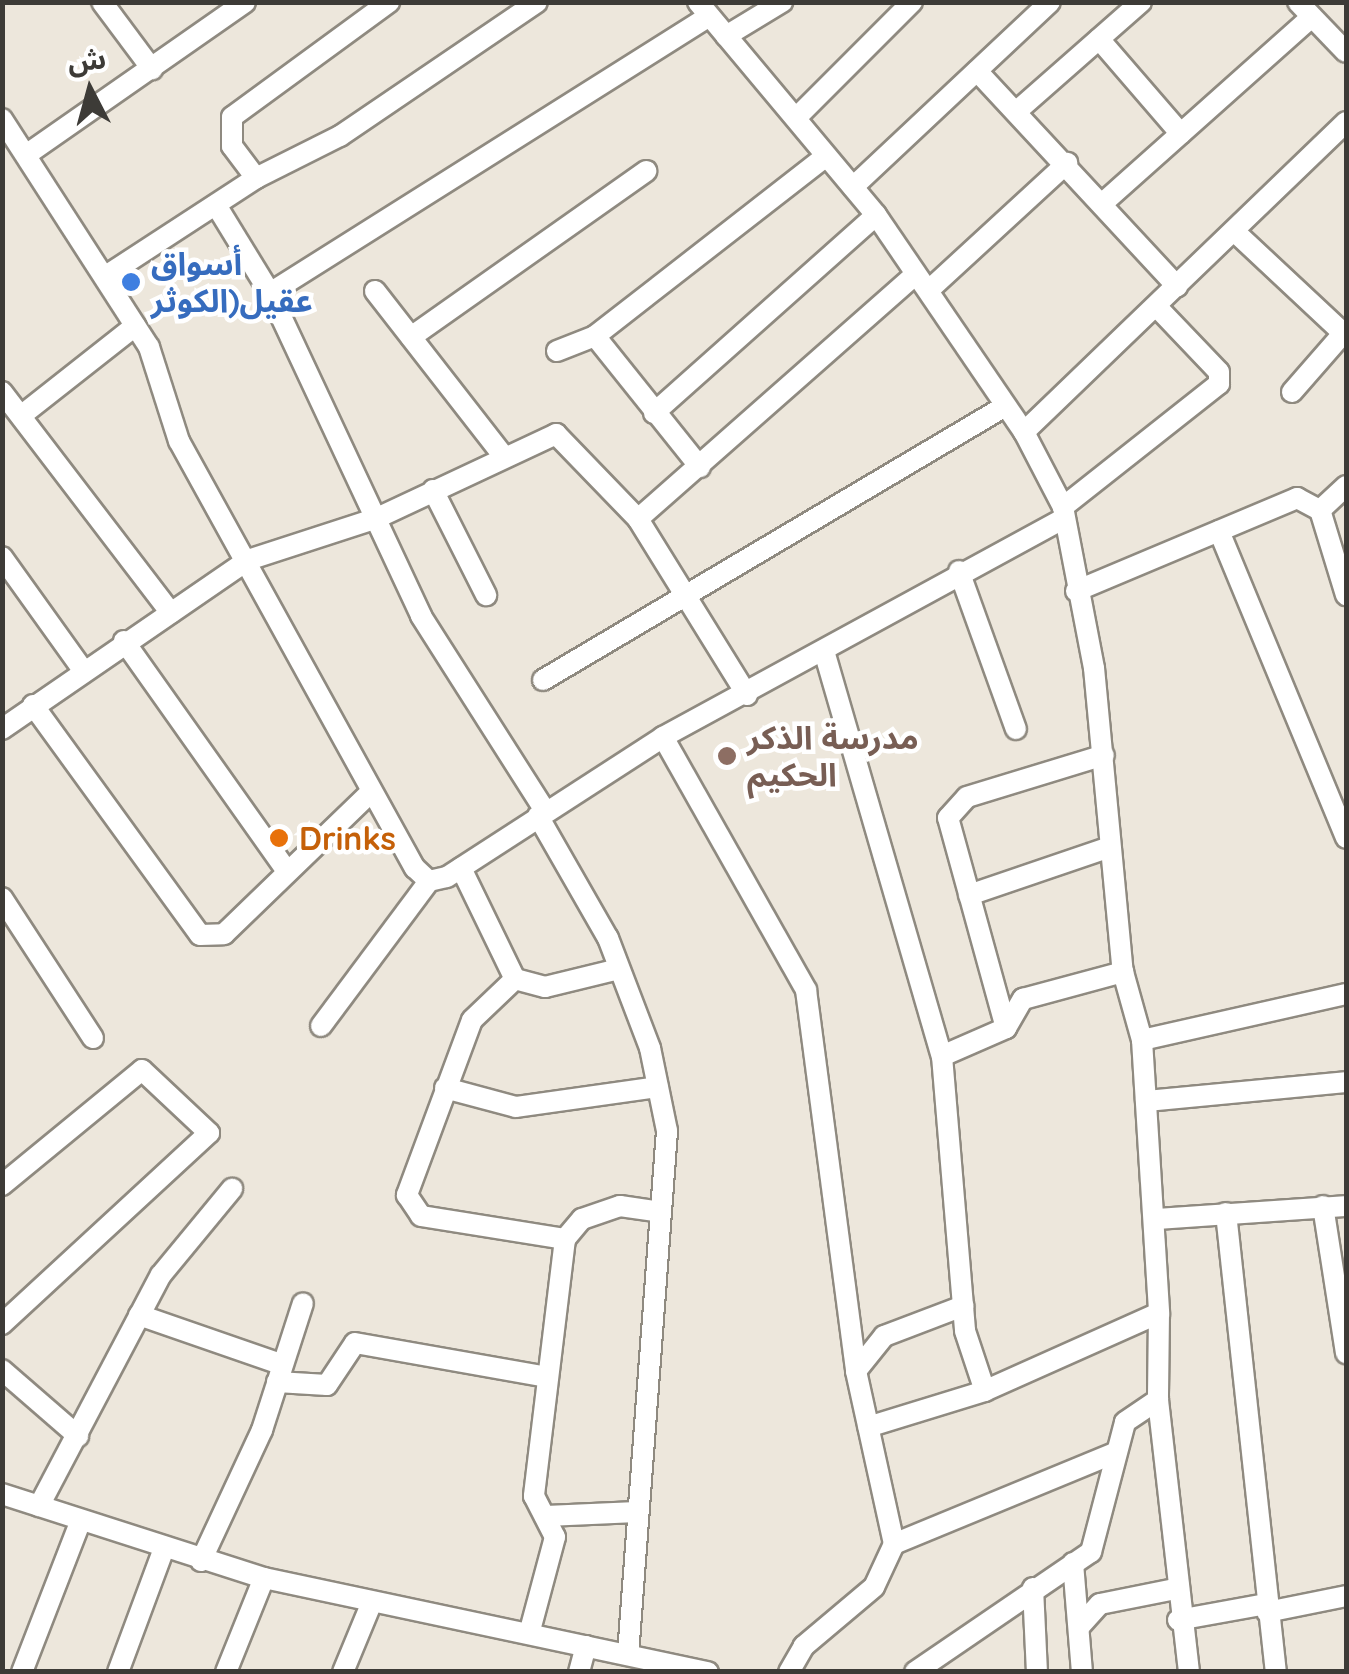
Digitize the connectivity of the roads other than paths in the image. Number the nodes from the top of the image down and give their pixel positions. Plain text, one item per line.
1 (102, 2) edge
2 (245, 2) edge
3 (389, 2) edge
4 (537, 2) edge
5 (782, 2) edge
6 (912, 2) edge
7 (1050, 2) edge
8 (1141, 2) edge
9 (703, 10) edge
10 (1305, 10) edge
11 (726, 36) junction
12 (1099, 38) junction
13 (1346, 52) edge
14 (152, 69) junction
15 (977, 71) junction
16 (1017, 111) junction
17 (796, 118) junction
18 (2, 119) edge
19 (1346, 122) edge
20 (1181, 134) junction
21 (26, 155) junction
22 (826, 156) junction
23 (1066, 163) junction
24 (646, 171) dead end
25 (256, 178) junction
26 (853, 187) junction
27 (1104, 202) junction
28 (216, 205) junction
29 (876, 215) junction
30 (1234, 231) junction
31 (109, 274) junction
32 (922, 282) junction
33 (1178, 286) junction
34 (375, 291) dead end
35 (270, 294) junction
36 (1158, 308) junction
37 (135, 326) junction
38 (1345, 332) edge
39 (595, 336) junction
40 (411, 337) junction
41 (557, 351) dead end
42 (2, 392) edge
43 (1292, 392) dead end
44 (1002, 408) junction
45 (654, 413) junction
46 (22, 415) junction
47 (1024, 432) junction
48 (501, 453) junction
49 (700, 468) junction
50 (1346, 486) edge
51 (434, 490) junction
52 (1320, 510) junction
53 (1063, 512) junction
54 (377, 518) junction
55 (638, 519) junction
56 (1219, 531) junction
57 (2, 557) edge
58 (248, 560) junction
59 (959, 571) junction
60 (1076, 591) junction
61 (688, 593) junction
62 (486, 595) dead end
63 (1346, 595) edge
64 (170, 613) junction
65 (124, 641) junction
66 (824, 652) junction
67 (83, 670) junction
68 (543, 680) dead end
69 (748, 695) junction
70 (33, 705) junction
71 (3, 728) edge
72 (1016, 729) dead end
73 (663, 737) junction
74 (1104, 755) junction
75 (371, 792) junction
76 (542, 813) junction
77 (1346, 838) edge
78 (1110, 847) junction
79 (461, 868) junction
80 (287, 870) junction
81 (429, 881) junction
82 (969, 895) junction
83 (2, 898) edge
84 (620, 969) junction
85 (1123, 972) junction
86 (515, 979) junction
87 (1346, 994) edge
88 (321, 1026) dead end
89 (1006, 1028) junction
90 (93, 1038) dead end
91 (1142, 1040) junction
92 (942, 1056) junction
93 (1346, 1082) edge
94 (658, 1087) junction
95 (445, 1088) junction
96 (1146, 1101) junction
97 (2, 1186) edge
98 (232, 1189) dead end
99 (1323, 1206) junction
100 (1346, 1206) edge
101 (661, 1212) junction
102 (1226, 1213) junction
103 (1156, 1218) junction
104 (564, 1239) junction
105 (303, 1303) dead end
106 (963, 1306) junction
107 (1159, 1314) junction
108 (140, 1315) junction
109 (2, 1324) edge
110 (1346, 1353) edge
111 (2, 1370) edge
112 (856, 1371) junction
113 (280, 1374) junction
114 (548, 1377) junction
115 (986, 1391) junction
116 (1158, 1400) junction
117 (868, 1427) junction
118 (78, 1436) junction
119 (1115, 1453) junction
120 (2, 1494) edge
121 (40, 1506) junction
122 (638, 1512) junction
123 (545, 1516) junction
124 (81, 1520) junction
125 (894, 1544) junction
126 (164, 1548) junction
127 (201, 1561) junction
128 (1073, 1562) junction
129 (264, 1578) junction
130 (1033, 1588) junction
131 (1175, 1589) junction
132 (1346, 1596) edge
133 (372, 1602) junction
134 (1267, 1608) junction
135 (1178, 1620) junction
136 (1079, 1626) junction
137 (530, 1634) junction
138 (586, 1646) junction
139 (628, 1654) junction
140 (22, 1672) edge
141 (118, 1672) edge
142 (226, 1672) edge
143 (344, 1672) edge
144 (579, 1672) edge
145 (708, 1672) edge
146 (789, 1672) edge
147 (914, 1672) edge
148 (1037, 1672) edge
149 (1082, 1672) edge
150 (1189, 1672) edge
151 (1276, 1672) edge

1 - 14 street
2 - 14 street
3 - 25 street
4 - 25 street
5 - 11 street
6 - 17 street
7 - 15 street
8 - 12 street
9 - 11 street
9 - 35 street
10 - 13 street
10 - 20 street
11 - 17 street
12 - 16 street
12 - 20 street
14 - 21 street
15 - 16 street
15 - 26 street
16 - 23 street
17 - 22 street
18 - 21 street
19 - 30 street
20 - 27 street
21 - 31 street
22 - 26 street
22 - 39 street
23 - 27 street
23 - 32 street
24 - 40 street
25 - 28 street
26 - 29 street
27 - 33 street
28 - 31 street
28 - 35 street
29 - 32 street
29 - 45 street
30 - 33 street
30 - 38 street
31 - 37 street
32 - 44 street
32 - 49 street
33 - 36 street
34 - 40 street
35 - 54 street
36 - 47 street
36 - 53 street
37 - 46 street
37 - 58 street
38 - 43 street
39 - 41 street
39 - 45 street
40 - 48 street
42 - 46 street
44 - 47 street
44 - 61 street
45 - 49 street
46 - 64 street
47 - 53 street
48 - 51 street
48 - 55 street
49 - 55 street
50 - 52 street
51 - 54 street
51 - 62 street
52 - 56 street
52 - 63 street
53 - 59 street
53 - 60 street
54 - 58 street
54 - 76 street
55 - 61 street
56 - 60 street
56 - 77 street
57 - 67 street
58 - 64 street
58 - 75 street
59 - 66 street
59 - 72 street
60 - 74 street
61 - 68 street
61 - 69 street
64 - 65 street
65 - 67 street
65 - 80 street
66 - 69 street
66 - 92 street
67 - 70 street
69 - 73 street
70 - 71 street
70 - 80 street
73 - 76 street
73 - 112 street
74 - 78 street
74 - 82 street
75 - 80 street
75 - 81 street
76 - 79 street
76 - 84 street
78 - 82 street
78 - 85 street
79 - 81 street
79 - 86 street
81 - 88 street
82 - 89 street
83 - 90 street
84 - 86 street
84 - 94 street
85 - 89 street
85 - 91 street
86 - 95 street
87 - 91 street
89 - 92 street
91 - 96 street
92 - 106 street
93 - 96 street
94 - 95 street
94 - 101 street
95 - 104 street
96 - 103 street
97 - 109 street
98 - 108 street
99 - 100 street
99 - 102 street
99 - 110 street
101 - 104 street
101 - 122 street
102 - 103 street
102 - 134 street
103 - 107 street
104 - 114 street
105 - 113 street
106 - 112 street
106 - 115 street
107 - 115 street
107 - 116 street
108 - 113 street
108 - 118 street
111 - 118 street
112 - 117 street
113 - 114 street
113 - 127 street
114 - 123 street
115 - 117 street
116 - 119 street
116 - 131 street
117 - 125 street
118 - 121 street
119 - 125 street
119 - 128 street
120 - 121 street
121 - 124 street
122 - 123 street
122 - 139 street
123 - 137 street
124 - 126 street
124 - 140 street
125 - 146 street
126 - 127 street
126 - 141 street
127 - 129 street
128 - 130 street
128 - 136 street
129 - 133 street
129 - 142 street
130 - 147 street
130 - 148 street
131 - 135 street
131 - 136 street
132 - 134 street
133 - 137 street
133 - 143 street
134 - 135 street
134 - 151 street
135 - 150 street
136 - 149 street
137 - 138 street
138 - 139 street
138 - 144 street
139 - 145 street

